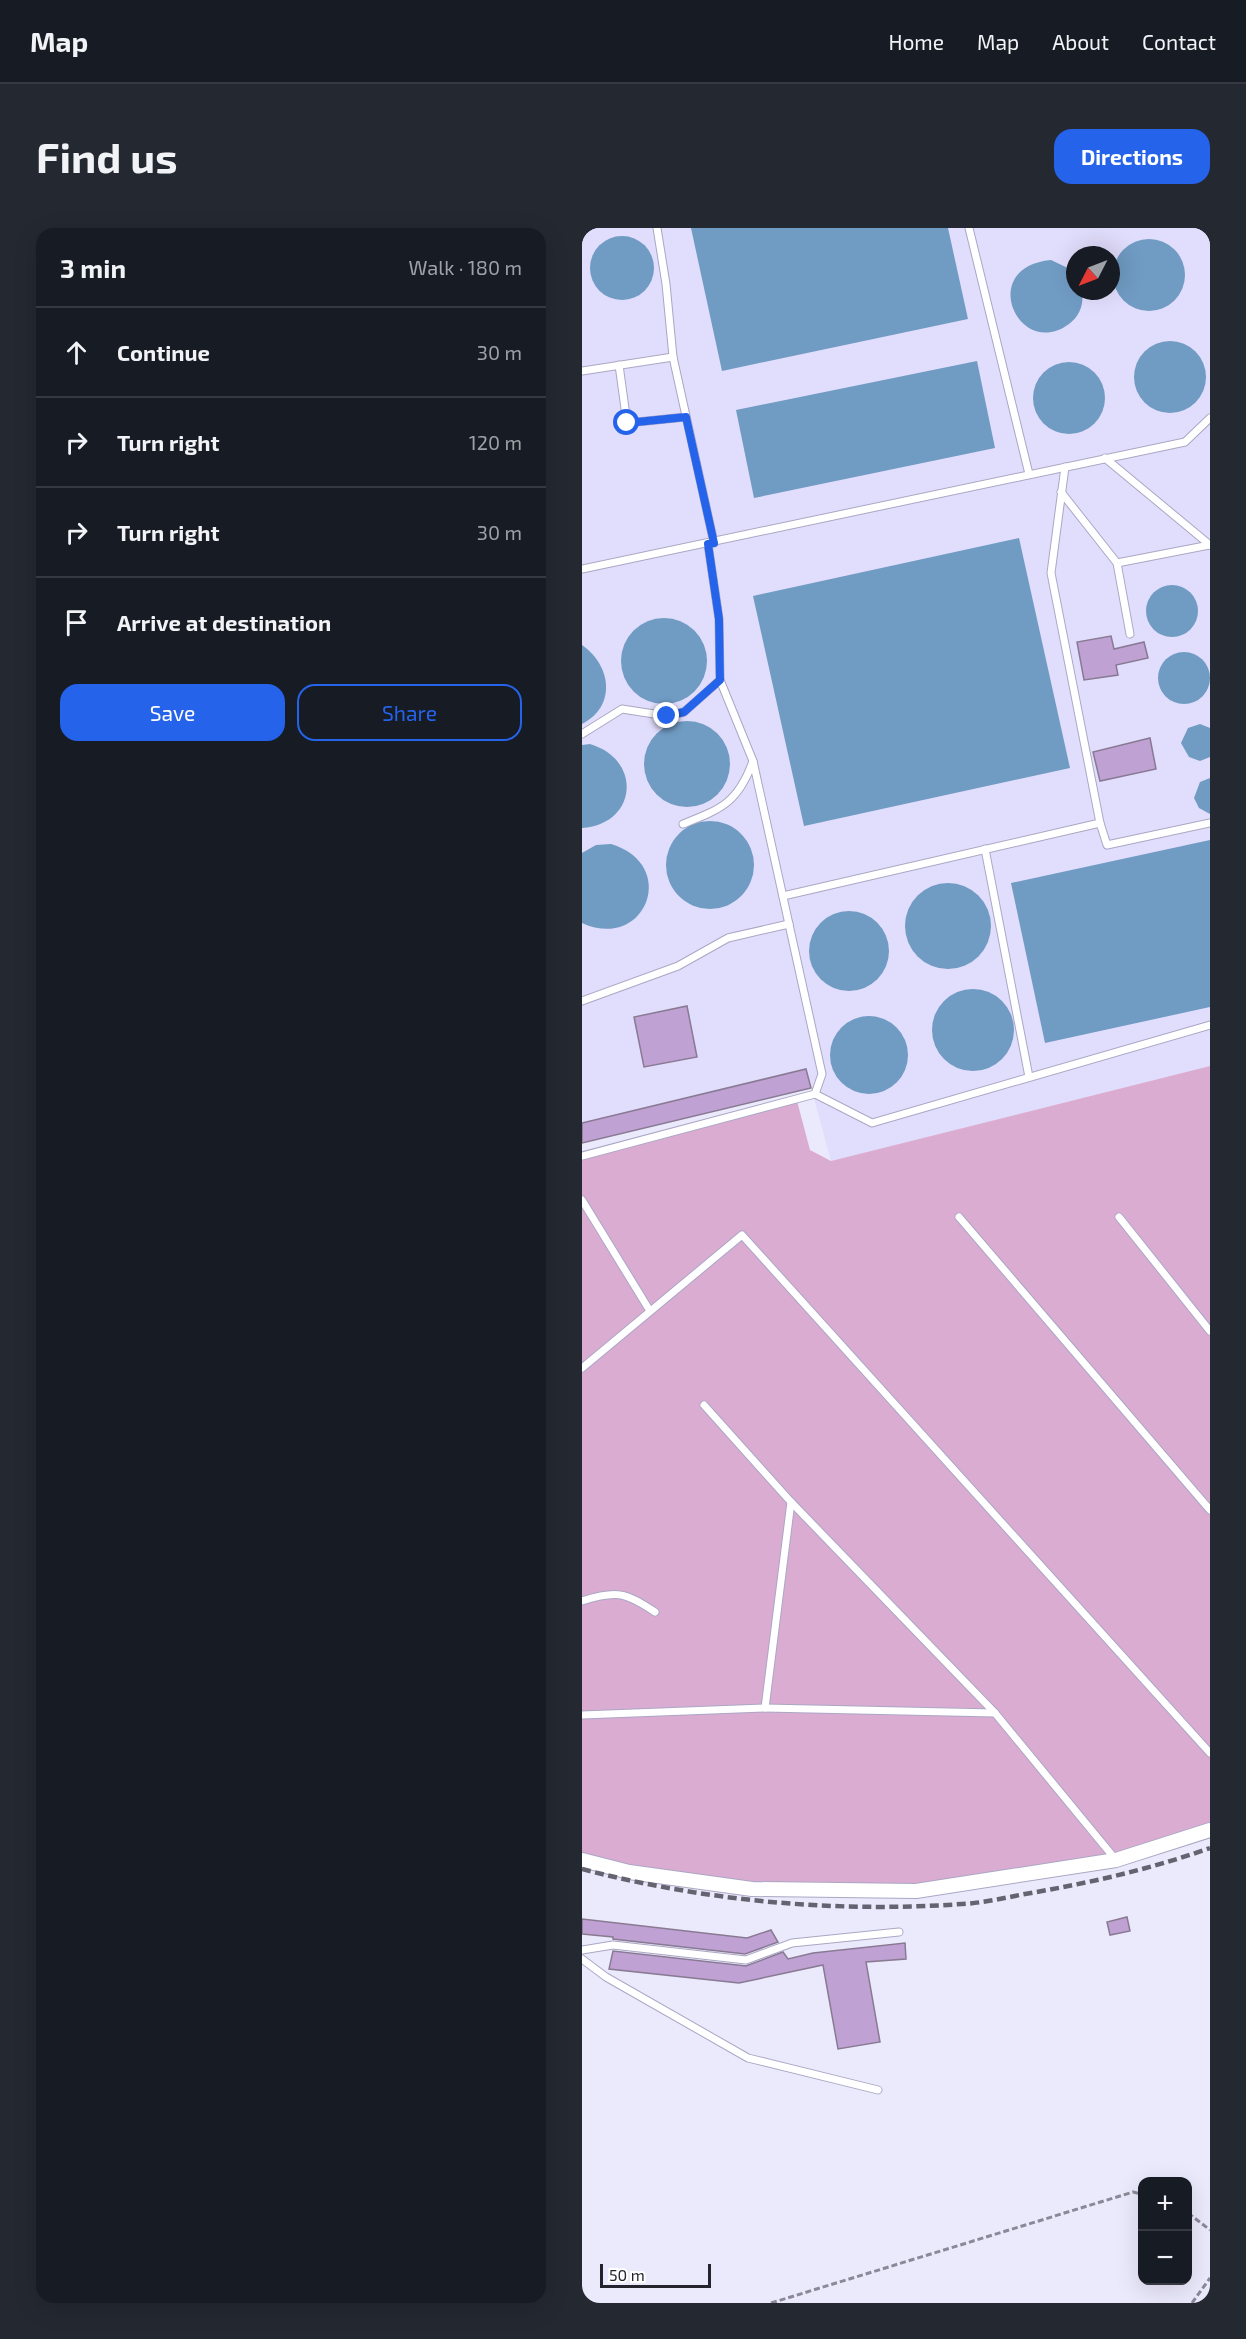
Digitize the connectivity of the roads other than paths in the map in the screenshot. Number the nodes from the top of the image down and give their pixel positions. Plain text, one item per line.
1 (657, 228) edge
2 (969, 228) edge
3 (673, 357) junction
4 (619, 365) junction
5 (582, 371) edge
6 (686, 417) junction
7 (1210, 418) edge
8 (1105, 458) junction
9 (1065, 467) junction
10 (1029, 474) junction
11 (1061, 492) junction
12 (711, 544) junction
13 (1210, 545) edge
14 (1117, 563) junction
15 (582, 569) edge
16 (1130, 634) dead end
17 (720, 680) junction
18 (582, 734) edge
19 (753, 761) junction
20 (1100, 823) junction
21 (683, 824) dead end
22 (1210, 824) edge
23 (985, 849) junction
24 (783, 896) junction
25 (789, 924) junction
26 (582, 1001) edge
27 (1210, 1025) edge
28 (1029, 1077) junction
29 (815, 1094) junction
30 (582, 1156) edge
31 (582, 1200) edge
32 (958, 1216) dead end
33 (1119, 1217) dead end
34 (650, 1311) junction
35 (1210, 1331) edge
36 (582, 1368) edge
37 (704, 1405) dead end
38 (791, 1502) junction
39 (1210, 1510) edge
40 (582, 1601) edge
41 (655, 1612) dead end
42 (765, 1708) junction
43 (995, 1713) junction
44 (582, 1715) edge
45 (1210, 1753) edge
46 (1210, 1830) edge
47 (582, 1860) edge
48 (1116, 1860) junction
49 (899, 1932) dead end
50 (582, 1950) edge
51 (582, 1959) edge
52 (878, 2090) dead end

1 - 3 lane
2 - 10 lane
3 - 4 lane
3 - 6 lane
4 - 5 lane
4 - 6 lane
6 - 12 lane
7 - 8 lane
8 - 9 lane
8 - 13 lane
9 - 10 lane
9 - 11 lane
10 - 12 lane
11 - 14 lane
11 - 20 lane
12 - 15 lane
12 - 17 lane
13 - 14 lane
14 - 16 lane
17 - 18 lane
17 - 19 lane
19 - 21 lane
19 - 24 lane
20 - 22 lane
20 - 23 lane
23 - 24 lane
23 - 28 lane
24 - 25 lane
25 - 26 lane
25 - 29 lane
27 - 28 lane
28 - 29 lane
29 - 30 lane
31 - 34 lane
32 - 39 lane
33 - 35 lane
34 - 36 lane
34 - 45 lane
37 - 38 lane
38 - 42 lane
38 - 43 lane
40 - 41 lane
42 - 43 lane
42 - 44 lane
43 - 48 lane
46 - 48 street
47 - 48 street
49 - 50 lane
51 - 52 lane

